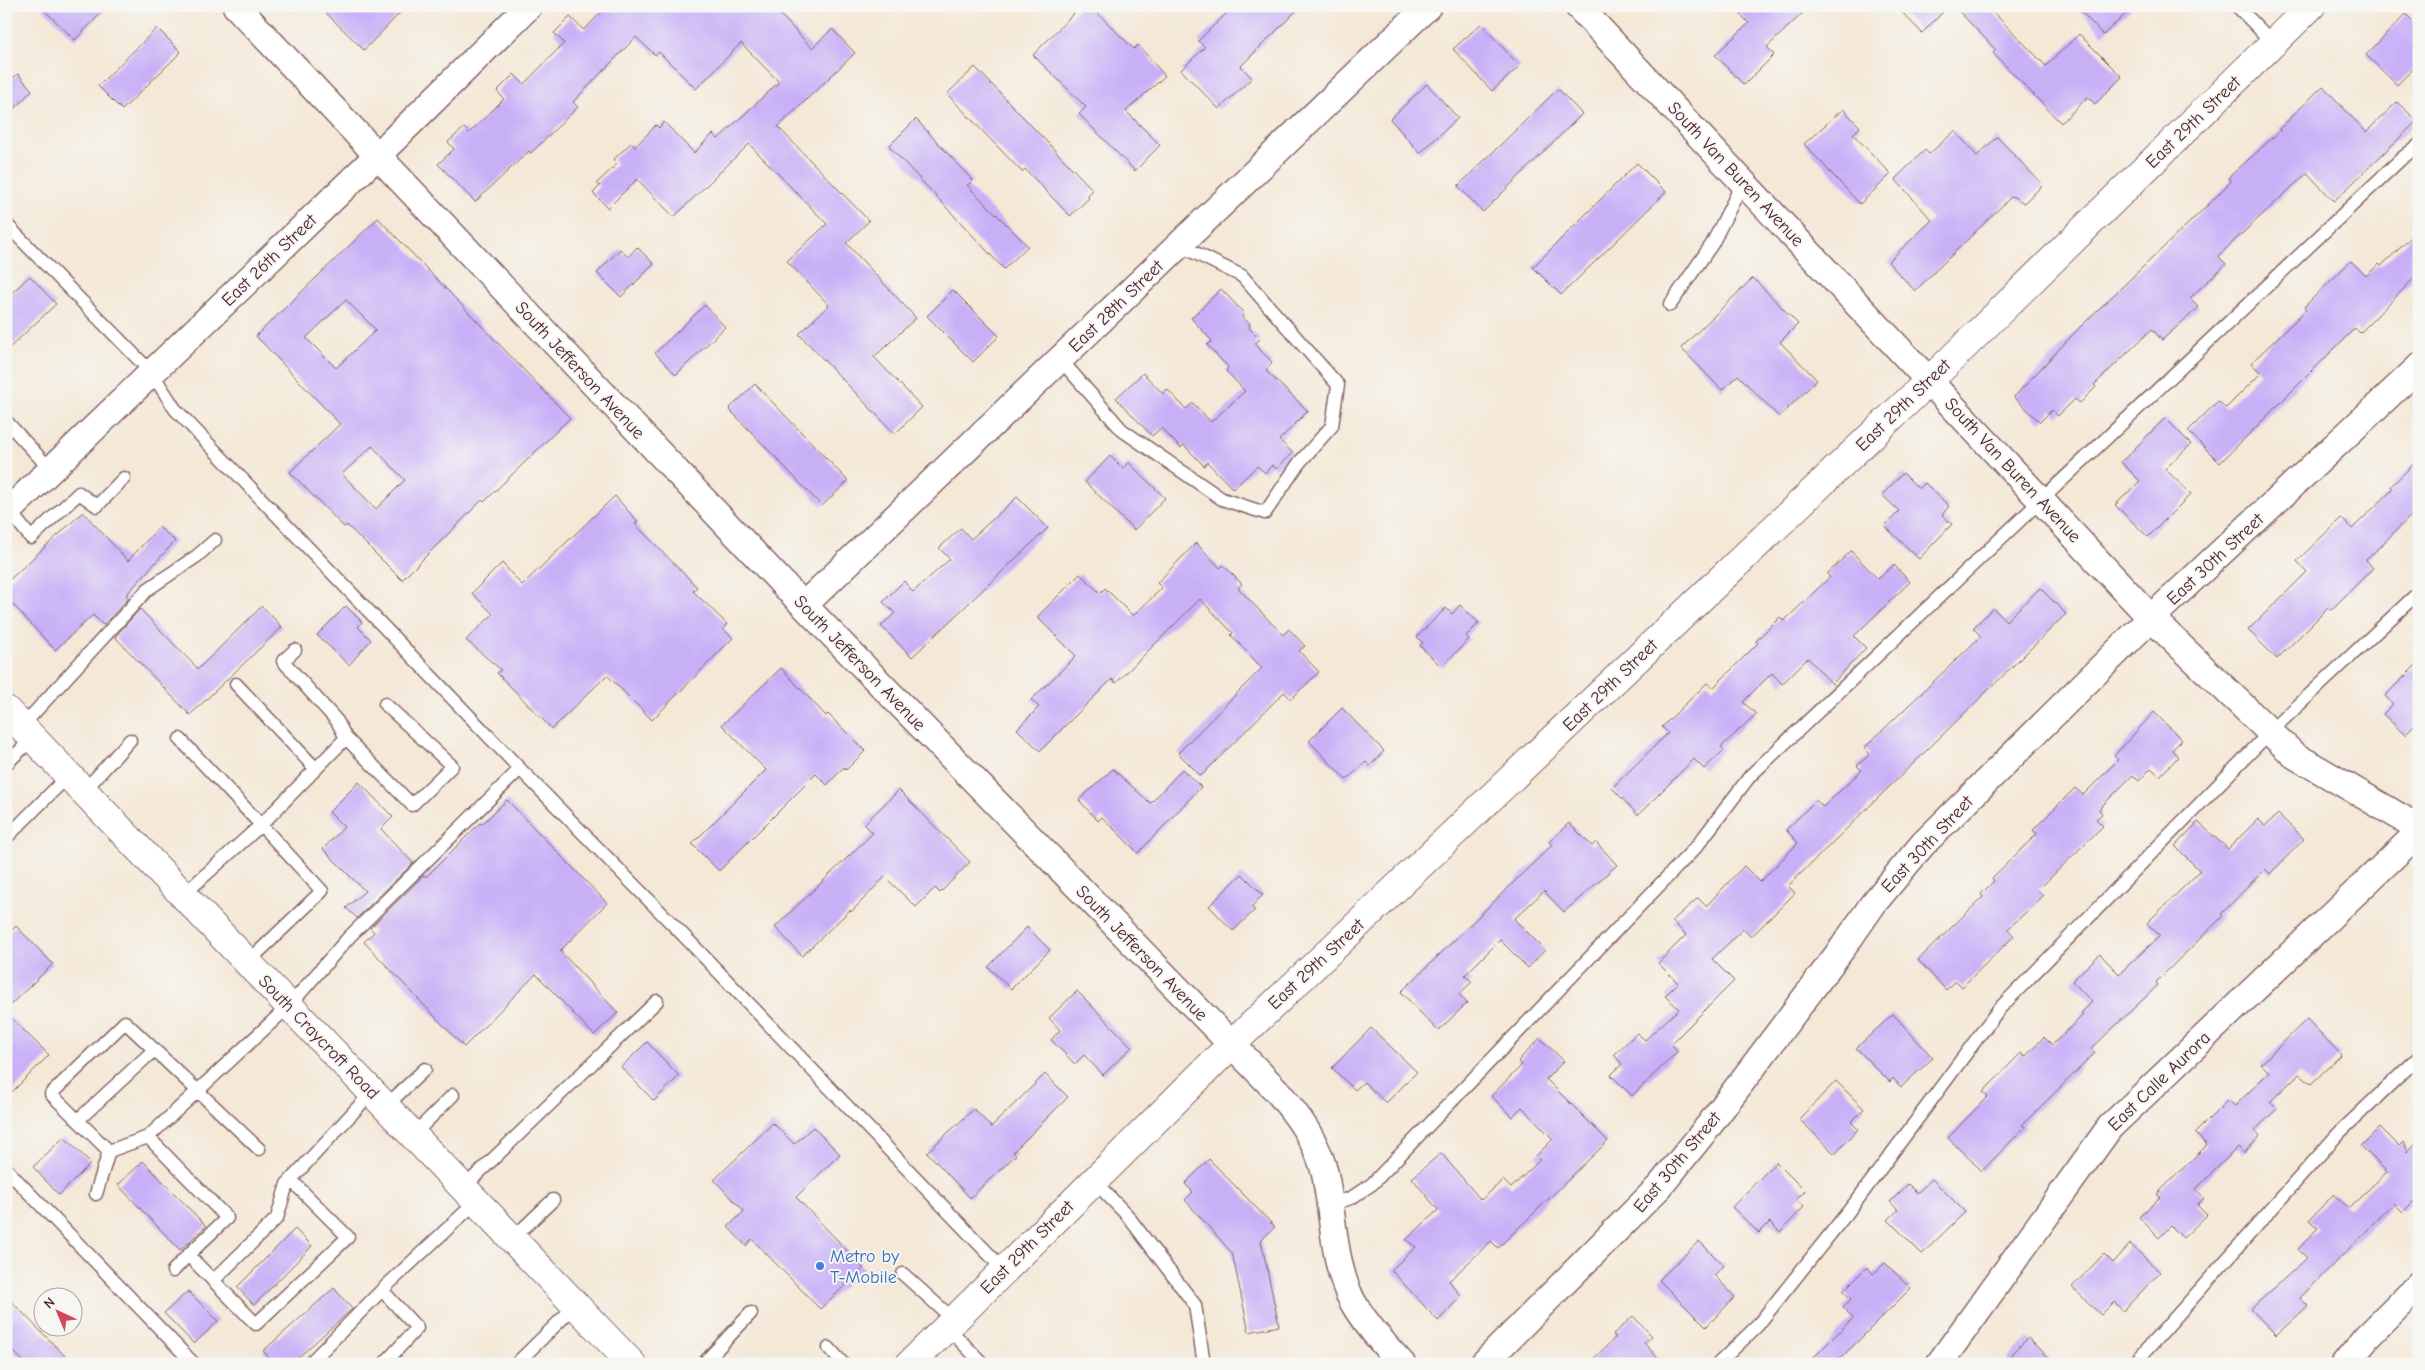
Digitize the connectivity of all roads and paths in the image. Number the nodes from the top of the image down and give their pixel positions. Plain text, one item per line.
1 (236, 6) edge
2 (529, 6) edge
3 (1428, 6) edge
4 (1578, 6) edge
5 (2237, 6) edge
6 (2311, 6) edge
7 (2273, 43) junction
8 (2419, 145) edge
9 (377, 156) junction
10 (1743, 182) junction
11 (6, 224) edge
12 (1179, 245) junction
13 (1670, 305) dead end
14 (1060, 359) junction
15 (2419, 366) edge
16 (152, 373) junction
17 (1930, 380) junction
18 (6, 421) edge
19 (51, 470) junction
20 (124, 478) dead end
21 (2041, 500) junction
22 (8, 511) edge
23 (215, 540) dead end
24 (2419, 592) edge
25 (804, 605) junction
26 (2151, 618) junction
27 (295, 650) dead end
28 (236, 684) dead end
29 (385, 704) dead end
30 (20, 725) edge
31 (2270, 733) junction
32 (180, 738) dead end
33 (346, 738) junction
34 (130, 740) dead end
35 (6, 764) edge
36 (316, 769) junction
37 (520, 769) junction
38 (76, 783) junction
39 (261, 825) junction
40 (2419, 828) edge
41 (2419, 832) edge
42 (6, 838) edge
43 (183, 895) junction
44 (248, 962) junction
45 (657, 1001) dead end
46 (289, 1006) junction
47 (1231, 1045) junction
48 (154, 1050) junction
49 (2419, 1057) edge
50 (425, 1069) dead end
51 (197, 1091) junction
52 (453, 1095) dead end
53 (379, 1099) junction
54 (78, 1120) junction
55 (413, 1135) junction
56 (148, 1137) junction
57 (260, 1149) dead end
58 (109, 1150) junction
59 (6, 1169) edge
60 (290, 1180) junction
61 (1094, 1181) junction
62 (96, 1194) dead end
63 (470, 1195) junction
64 (553, 1200) dead end
65 (1330, 1205) junction
66 (512, 1239) junction
67 (188, 1255) junction
68 (1004, 1270) junction
69 (173, 1271) dead end
70 (903, 1274) dead end
71 (213, 1281) junction
72 (2419, 1285) edge
73 (382, 1290) junction
74 (576, 1305) junction
75 (751, 1313) dead end
76 (950, 1323) junction
77 (829, 1348) dead end
78 (194, 1364) edge
79 (309, 1364) edge
80 (384, 1364) edge
81 (516, 1364) edge
82 (632, 1364) edge
83 (702, 1364) edge
84 (843, 1364) edge
85 (910, 1364) edge
86 (983, 1364) edge
87 (1204, 1364) edge
88 (1402, 1364) edge
89 (1483, 1364) edge
90 (1718, 1364) edge
91 (1939, 1364) edge
92 (2134, 1364) edge
93 (2345, 1364) edge

1 - 9 street, South Jefferson Avenue
2 - 9 street, East 26th Street
3 - 12 street, East 28th Street
4 - 10 street, South Van Buren Avenue
5 - 7 lane
6 - 7 street, East 29th Street
7 - 17 street, East 29th Street
8 - 21 lane
9 - 16 street, East 26th Street
9 - 25 street, South Jefferson Avenue
10 - 13 lane
10 - 17 street, South Van Buren Avenue
11 - 16 lane
12 - 14 street, East 28th Street
12 - 14 lane
14 - 25 street, East 28th Street
15 - 26 street, East 30th Street
16 - 19 street, East 26th Street
16 - 37 lane
17 - 21 street, South Van Buren Avenue
17 - 47 street, East 29th Street
18 - 19 lane
19 - 22 street, East 26th Street
20 - 22 lane
21 - 26 street, South Van Buren Avenue
21 - 65 lane
23 - 30 lane
24 - 31 lane
25 - 47 street, South Jefferson Avenue
26 - 31 street, South Van Buren Avenue
26 - 89 street, East 30th Street
27 - 33 lane
28 - 36 lane
29 - 33 lane
30 - 35 lane
30 - 38 street, South Craycroft Road
31 - 40 street, South Van Buren Avenue
31 - 90 lane
32 - 39 lane
33 - 36 lane
34 - 38 lane
36 - 39 lane
37 - 46 lane
37 - 68 lane
38 - 42 lane
38 - 43 street, South Craycroft Road
39 - 43 lane
39 - 44 lane
41 - 91 street, East Calle Aurora
43 - 44 street, South Craycroft Road
44 - 46 street, South Craycroft Road
45 - 63 lane
46 - 51 lane
46 - 53 street, South Craycroft Road
47 - 61 street, East 29th Street
47 - 65 street, South Jefferson Avenue
48 - 51 lane
48 - 54 lane
48 - 54 lane
49 - 92 lane
50 - 53 lane
51 - 56 lane
51 - 57 lane
52 - 55 lane
53 - 55 street, South Craycroft Road
53 - 60 lane
54 - 58 lane
55 - 63 street, South Craycroft Road
56 - 58 lane
56 - 67 lane
58 - 62 lane
59 - 78 lane
60 - 71 lane
60 - 71 lane
61 - 68 street, East 29th Street
61 - 87 lane
63 - 66 street, South Craycroft Road
63 - 73 lane
64 - 66 lane
65 - 88 street, South Jefferson Avenue
66 - 74 street, South Craycroft Road
67 - 69 lane
67 - 71 lane
68 - 76 street, East 29th Street
70 - 76 lane
72 - 93 street
73 - 79 lane
73 - 80 lane
74 - 81 lane
74 - 82 street, South Craycroft Road
75 - 83 lane
76 - 85 street, East 29th Street
76 - 86 lane
77 - 84 lane

